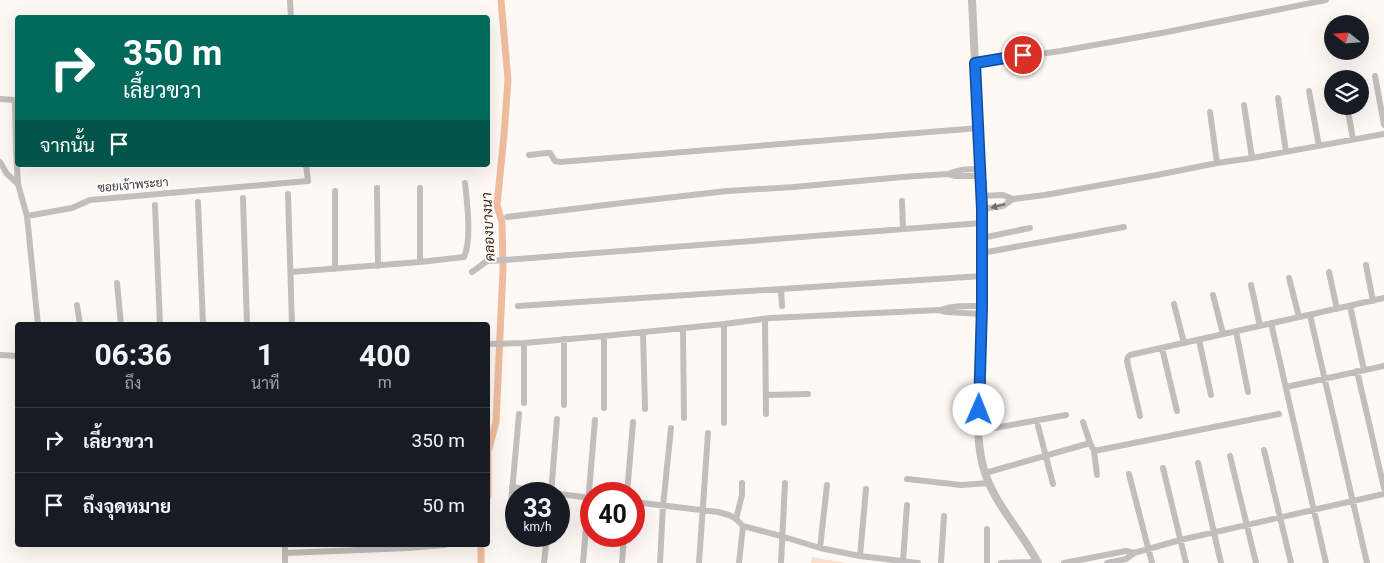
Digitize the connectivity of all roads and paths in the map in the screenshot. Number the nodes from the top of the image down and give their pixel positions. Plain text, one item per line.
1 (290, 0) edge
2 (972, 0) edge
3 (1326, 0) edge
4 (292, 15) edge
5 (975, 63) junction
6 (1375, 76) dead end
7 (1309, 91) dead end
8 (0, 98) edge
9 (1278, 98) dead end
10 (15, 100) edge
11 (1244, 105) dead end
12 (1210, 112) dead end
13 (1348, 115) edge
14 (1384, 125) edge
15 (979, 128) junction
16 (1384, 134) edge
17 (1353, 139) junction
18 (1318, 146) junction
19 (1286, 152) junction
20 (529, 155) dead end
21 (1252, 158) junction
22 (0, 162) edge
23 (1217, 163) junction
24 (17, 167) edge
25 (306, 167) edge
26 (980, 173) junction
27 (465, 183) dead end
28 (18, 184) junction
29 (377, 188) dead end
30 (420, 188) dead end
31 (334, 191) dead end
32 (288, 194) dead end
33 (981, 196) junction
34 (243, 198) dead end
35 (1013, 199) junction
36 (902, 201) dead end
37 (198, 202) dead end
38 (155, 205) dead end
39 (982, 209) junction
40 (26, 216) junction
41 (507, 217) dead end
42 (982, 223) junction
43 (1124, 227) dead end
44 (1030, 228) dead end
45 (903, 229) junction
46 (982, 238) junction
47 (982, 253) junction
48 (420, 262) junction
49 (1366, 265) dead end
50 (378, 266) junction
51 (335, 269) junction
52 (291, 272) junction
53 (472, 272) dead end
54 (1329, 272) dead end
55 (982, 276) junction
56 (1289, 278) dead end
57 (117, 283) dead end
58 (1251, 286) dead end
59 (781, 289) junction
60 (1213, 295) dead end
61 (1384, 298) edge
62 (1373, 301) junction
63 (1174, 304) dead end
64 (78, 305) dead end
65 (518, 306) dead end
66 (782, 306) dead end
67 (1350, 306) junction
68 (1337, 309) junction
69 (982, 310) junction
70 (1310, 314) junction
71 (1299, 317) junction
72 (764, 319) junction
73 (38, 322) edge
74 (80, 322) edge
75 (121, 322) edge
76 (160, 322) edge
77 (203, 322) edge
78 (246, 322) edge
79 (292, 322) edge
80 (1271, 323) junction
81 (724, 324) junction
82 (1260, 326) junction
83 (683, 328) junction
84 (1236, 331) junction
85 (643, 332) junction
86 (1222, 334) junction
87 (604, 336) junction
88 (564, 339) junction
89 (1199, 340) junction
90 (524, 343) junction
91 (1184, 343) junction
92 (490, 344) edge
93 (1162, 348) junction
94 (0, 355) edge
95 (15, 356) edge
96 (1384, 366) edge
97 (1360, 370) junction
98 (1324, 379) junction
99 (1286, 387) junction
100 (1248, 392) dead end
101 (766, 394) junction
102 (808, 394) dead end
103 (1212, 395) dead end
104 (524, 403) dead end
105 (564, 404) dead end
106 (604, 408) dead end
107 (644, 409) dead end
108 (1177, 411) dead end
109 (519, 414) dead end
110 (766, 414) dead end
111 (1066, 414) dead end
112 (1279, 414) dead end
113 (1140, 416) dead end
114 (684, 418) dead end
115 (557, 419) dead end
116 (595, 420) dead end
117 (633, 422) dead end
118 (1083, 422) dead end
119 (724, 423) dead end
120 (1038, 426) dead end
121 (671, 428) dead end
122 (978, 431) junction
123 (708, 433) dead end
124 (1090, 443) junction
125 (1264, 450) dead end
126 (1094, 451) junction
127 (1044, 455) junction
128 (1230, 456) dead end
129 (1198, 463) dead end
130 (1163, 468) dead end
131 (985, 472) junction
132 (1097, 474) dead end
133 (1129, 474) dead end
134 (907, 479) dead end
135 (512, 482) edge
136 (553, 482) edge
137 (591, 482) edge
138 (628, 482) edge
139 (742, 483) dead end
140 (785, 483) dead end
141 (989, 483) junction
142 (1053, 484) dead end
143 (827, 485) dead end
144 (1384, 488) edge
145 (866, 489) dead end
146 (1384, 494) edge
147 (1352, 500) junction
148 (645, 504) edge
149 (907, 505) dead end
150 (663, 506) junction
151 (703, 509) junction
152 (1314, 510) junction
153 (944, 516) dead end
154 (1280, 517) junction
155 (736, 519) junction
156 (1247, 525) junction
157 (742, 526) junction
158 (987, 529) dead end
159 (1214, 532) junction
160 (781, 536) junction
161 (1180, 540) junction
162 (286, 547) edge
163 (408, 547) edge
164 (546, 547) edge
165 (585, 547) edge
166 (623, 547) edge
167 (368, 548) edge
168 (820, 548) junction
169 (1148, 548) junction
170 (328, 549) edge
171 (1134, 553) junction
172 (286, 554) junction
173 (860, 556) junction
174 (1097, 560) edge
175 (903, 561) junction
176 (286, 563) edge
177 (544, 563) edge
178 (583, 563) edge
179 (622, 563) edge
180 (660, 563) edge
181 (699, 563) edge
182 (739, 563) edge
183 (781, 563) edge
184 (918, 563) edge
185 (941, 563) edge
186 (987, 563) edge
187 (1001, 563) edge
188 (1038, 563) edge
189 (1064, 563) edge
190 (1107, 563) edge
191 (1152, 563) edge
192 (1186, 563) edge
193 (1221, 563) edge
194 (1256, 563) edge
195 (1291, 563) edge
196 (1326, 563) edge
197 (1367, 563) edge

1 - 4 street
2 - 5 street
3 - 5 street
5 - 15 street
6 - 14 street
7 - 18 street
8 - 10 street
9 - 19 street
11 - 21 street
12 - 23 street
13 - 17 street
15 - 20 street
15 - 26 street
16 - 17 street
17 - 18 street
18 - 19 street
19 - 21 street
21 - 23 street
22 - 28 street
23 - 35 street
24 - 28 street
25 - 40 street, ซอยเจ้าพระยา
26 - 33 street
26 - 41 street
27 - 48 street
28 - 40 street
29 - 50 street
30 - 48 street
31 - 51 street
32 - 52 street
33 - 35 street
33 - 39 street
34 - 78 street
35 -> 39 street
36 - 45 street
37 - 77 street
38 - 76 street
39 - 42 street
40 - 73 street
42 - 45 street
42 - 46 street
43 - 47 street
44 - 46 street
45 - 53 street
46 - 47 street
47 - 55 street
48 - 50 street
49 - 62 street
50 - 51 street
51 - 52 street
52 - 79 street
54 - 68 street
55 - 59 street
55 - 69 street
56 - 71 street
57 - 75 street
58 - 82 street
59 - 65 street
59 - 66 street
60 - 86 street
61 - 62 street
62 - 67 street
63 - 91 street
64 - 74 street
67 - 68 street
67 - 97 street
68 - 70 street
69 - 72 street
69 - 122 street
70 - 71 street
70 - 98 street
71 - 80 street
72 - 81 street
72 - 101 street
80 - 82 street
80 - 99 street
81 - 83 street
81 - 119 street
82 - 84 street
83 - 85 street
83 - 114 street
84 - 86 street
84 - 100 street
85 - 87 street
85 - 107 street
86 - 89 street
87 - 88 street
87 - 106 street
88 - 90 street
88 - 105 street
89 - 91 street
89 - 103 street
90 - 92 street
90 - 104 street
91 - 93 street
93 - 108 street
93 - 113 street
94 - 95 street
96 - 97 street
97 - 98 street
97 - 144 street
98 - 99 street
98 - 147 street
99 - 152 street
101 - 102 street
101 - 110 street
109 - 135 street
111 - 122 street
112 - 126 street
115 - 136 street
116 - 137 street
117 - 138 street
118 - 124 street
120 - 127 street
121 - 150 street
122 - 131 street
123 - 151 street
124 - 126 street
124 - 127 street
125 - 154 street
126 - 132 street
127 - 131 street
127 - 142 street
128 - 156 street
129 - 159 street
130 - 161 street
131 - 141 street
133 - 169 street
134 - 141 street
139 - 155 street
140 - 160 street
141 - 188 street
143 - 168 street
145 - 173 street
146 - 147 street
147 - 152 street
147 - 197 street
148 - 150 street
149 - 175 street
150 - 151 street
150 - 180 street
151 - 155 street
151 - 181 street
152 - 154 street
152 - 196 street
153 - 185 street
154 - 156 street
154 - 195 street
155 - 157 street
156 - 159 street
156 - 194 street
157 - 160 street
157 - 182 street
158 - 186 street
159 - 161 street
159 - 193 street
160 - 168 street
160 - 183 street
161 - 169 street
161 - 192 street
162 - 172 street
163 - 167 street
164 - 177 street
165 - 178 street
166 - 179 street
167 - 170 street
168 - 173 street
169 - 171 street
169 - 191 street
170 - 172 street
171 - 174 street
171 - 190 street
172 - 176 street
173 - 175 street
174 - 189 street
175 - 184 street
187 - 188 street

